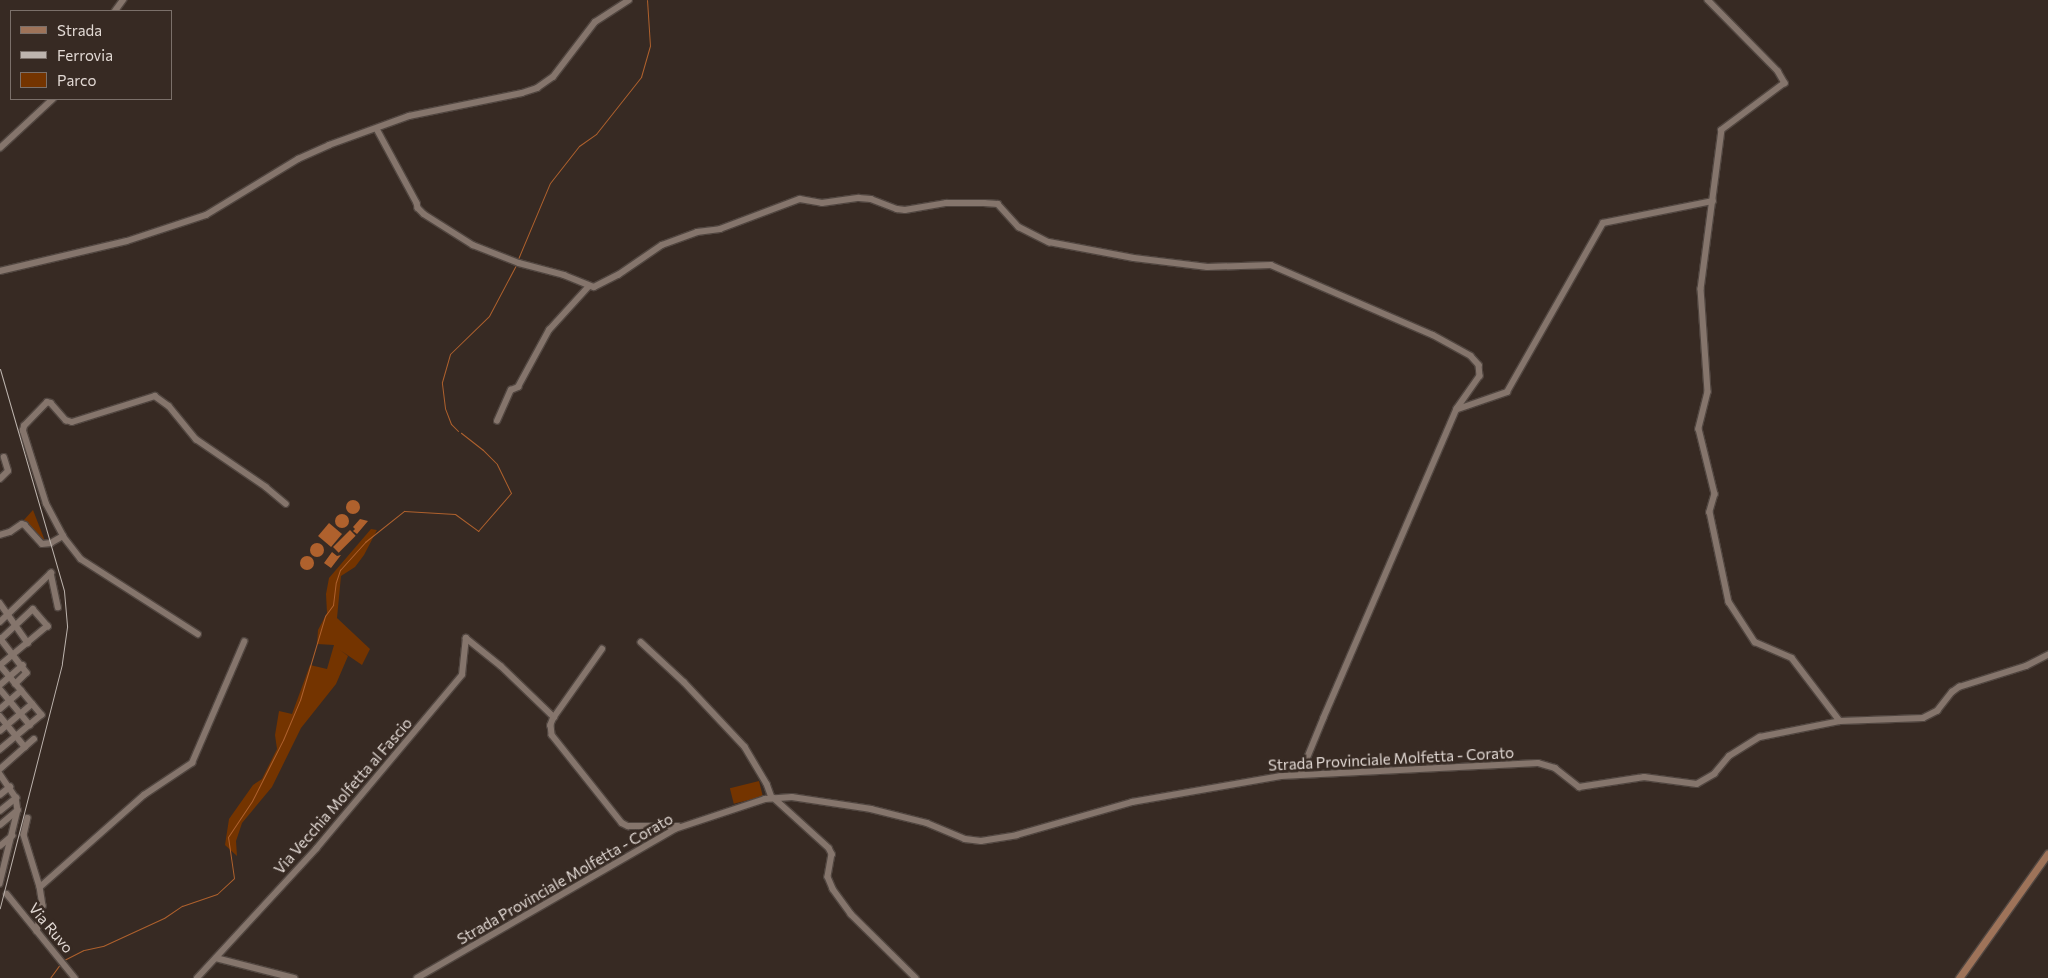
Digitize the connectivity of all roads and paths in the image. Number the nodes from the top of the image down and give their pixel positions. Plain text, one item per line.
1 (629, 0) edge
2 (1708, 0) edge
3 (52, 100) edge
4 (377, 128) junction
5 (0, 148) edge
6 (1713, 201) junction
7 (0, 271) edge
8 (589, 286) junction
9 (1457, 409) junction
10 (497, 421) dead end
11 (4, 458) dead end
12 (0, 479) edge
13 (286, 504) dead end
14 (0, 535) edge
15 (63, 536) junction
16 (0, 603) edge
17 (58, 607) dead end
18 (8, 615) junction
19 (0, 622) edge
20 (16, 624) junction
21 (198, 634) dead end
22 (0, 639) edge
23 (244, 642) dead end
24 (642, 642) dead end
25 (28, 643) junction
26 (602, 649) dead end
27 (14, 654) junction
28 (2048, 655) edge
29 (23, 665) junction
30 (0, 666) edge
31 (10, 677) junction
32 (16, 684) junction
33 (0, 685) edge
34 (0, 689) edge
35 (21, 691) junction
36 (10, 701) junction
37 (32, 704) junction
38 (0, 709) edge
39 (21, 714) junction
40 (0, 716) edge
41 (554, 717) junction
42 (1840, 721) junction
43 (30, 725) junction
44 (7, 726) junction
45 (0, 732) edge
46 (16, 737) junction
47 (34, 739) dead end
48 (25, 748) junction
49 (0, 750) edge
50 (0, 768) edge
51 (0, 774) edge
52 (1302, 774) junction
53 (10, 787) junction
54 (0, 795) edge
55 (16, 798) junction
56 (773, 798) junction
57 (18, 810) junction
58 (0, 811) edge
59 (28, 818) dead end
60 (0, 825) edge
61 (682, 826) junction
62 (12, 836) junction
63 (0, 846) edge
64 (2048, 852) edge
65 (0, 885) edge
66 (40, 887) junction
67 (7, 894) dead end
68 (37, 931) junction
69 (216, 958) junction
70 (69, 970) junction
71 (71, 978) edge
72 (75, 978) edge
73 (197, 978) edge
74 (294, 978) edge
75 (417, 978) edge
76 (916, 978) edge
77 (1959, 978) edge

1 - 4 street
2 - 6 street
3 - 5 street
4 - 7 street
4 - 8 street
6 - 9 street
6 - 42 street
8 - 9 street
8 - 10 street
9 - 52 street
11 - 12 street
13 - 15 street
14 - 15 street
15 - 21 street
16 - 18 street
17 - 18 street
18 - 19 street
18 - 20 street
20 - 22 street
20 - 25 street
20 - 25 street
22 - 27 street
23 - 66 street
24 - 56 street
25 - 27 street
26 - 41 street
27 - 29 street
27 - 30 street
28 - 42 street, Strada Provinciale Molfetta - Corato
29 - 31 street
29 - 32 street
30 - 31 street
31 - 32 street
31 - 33 street
32 - 35 street
34 - 36 street
35 - 36 street
35 - 37 street
36 - 38 street
36 - 39 street
37 - 39 street
37 - 43 street
39 - 43 street
39 - 44 street
40 - 44 street
41 - 61 street
41 - 69 street, Via Vecchia Molfetta al Fascio
42 - 52 street, Strada Provinciale Molfetta - Corato
43 - 46 street
44 - 45 street
44 - 46 street
46 - 48 street
46 - 49 street
47 - 48 street
48 - 50 street
51 - 53 street
52 - 56 street, Strada Provinciale Molfetta - Corato
53 - 54 street
53 - 55 street
55 - 57 street
55 - 58 street
56 - 61 street, Strada Provinciale Molfetta - Corato
56 - 76 street
57 - 60 street
57 - 62 street
59 - 66 street
61 - 75 street, Strada Provinciale Molfetta - Corato
62 - 63 street
62 - 65 street
64 - 77 main road
66 - 68 street
67 - 68 street, Via Ruvo
68 - 70 street, Via Ruvo
69 - 73 street, Via Vecchia Molfetta al Fascio
69 - 74 street
70 - 71 street
70 - 72 street, Via Ruvo

